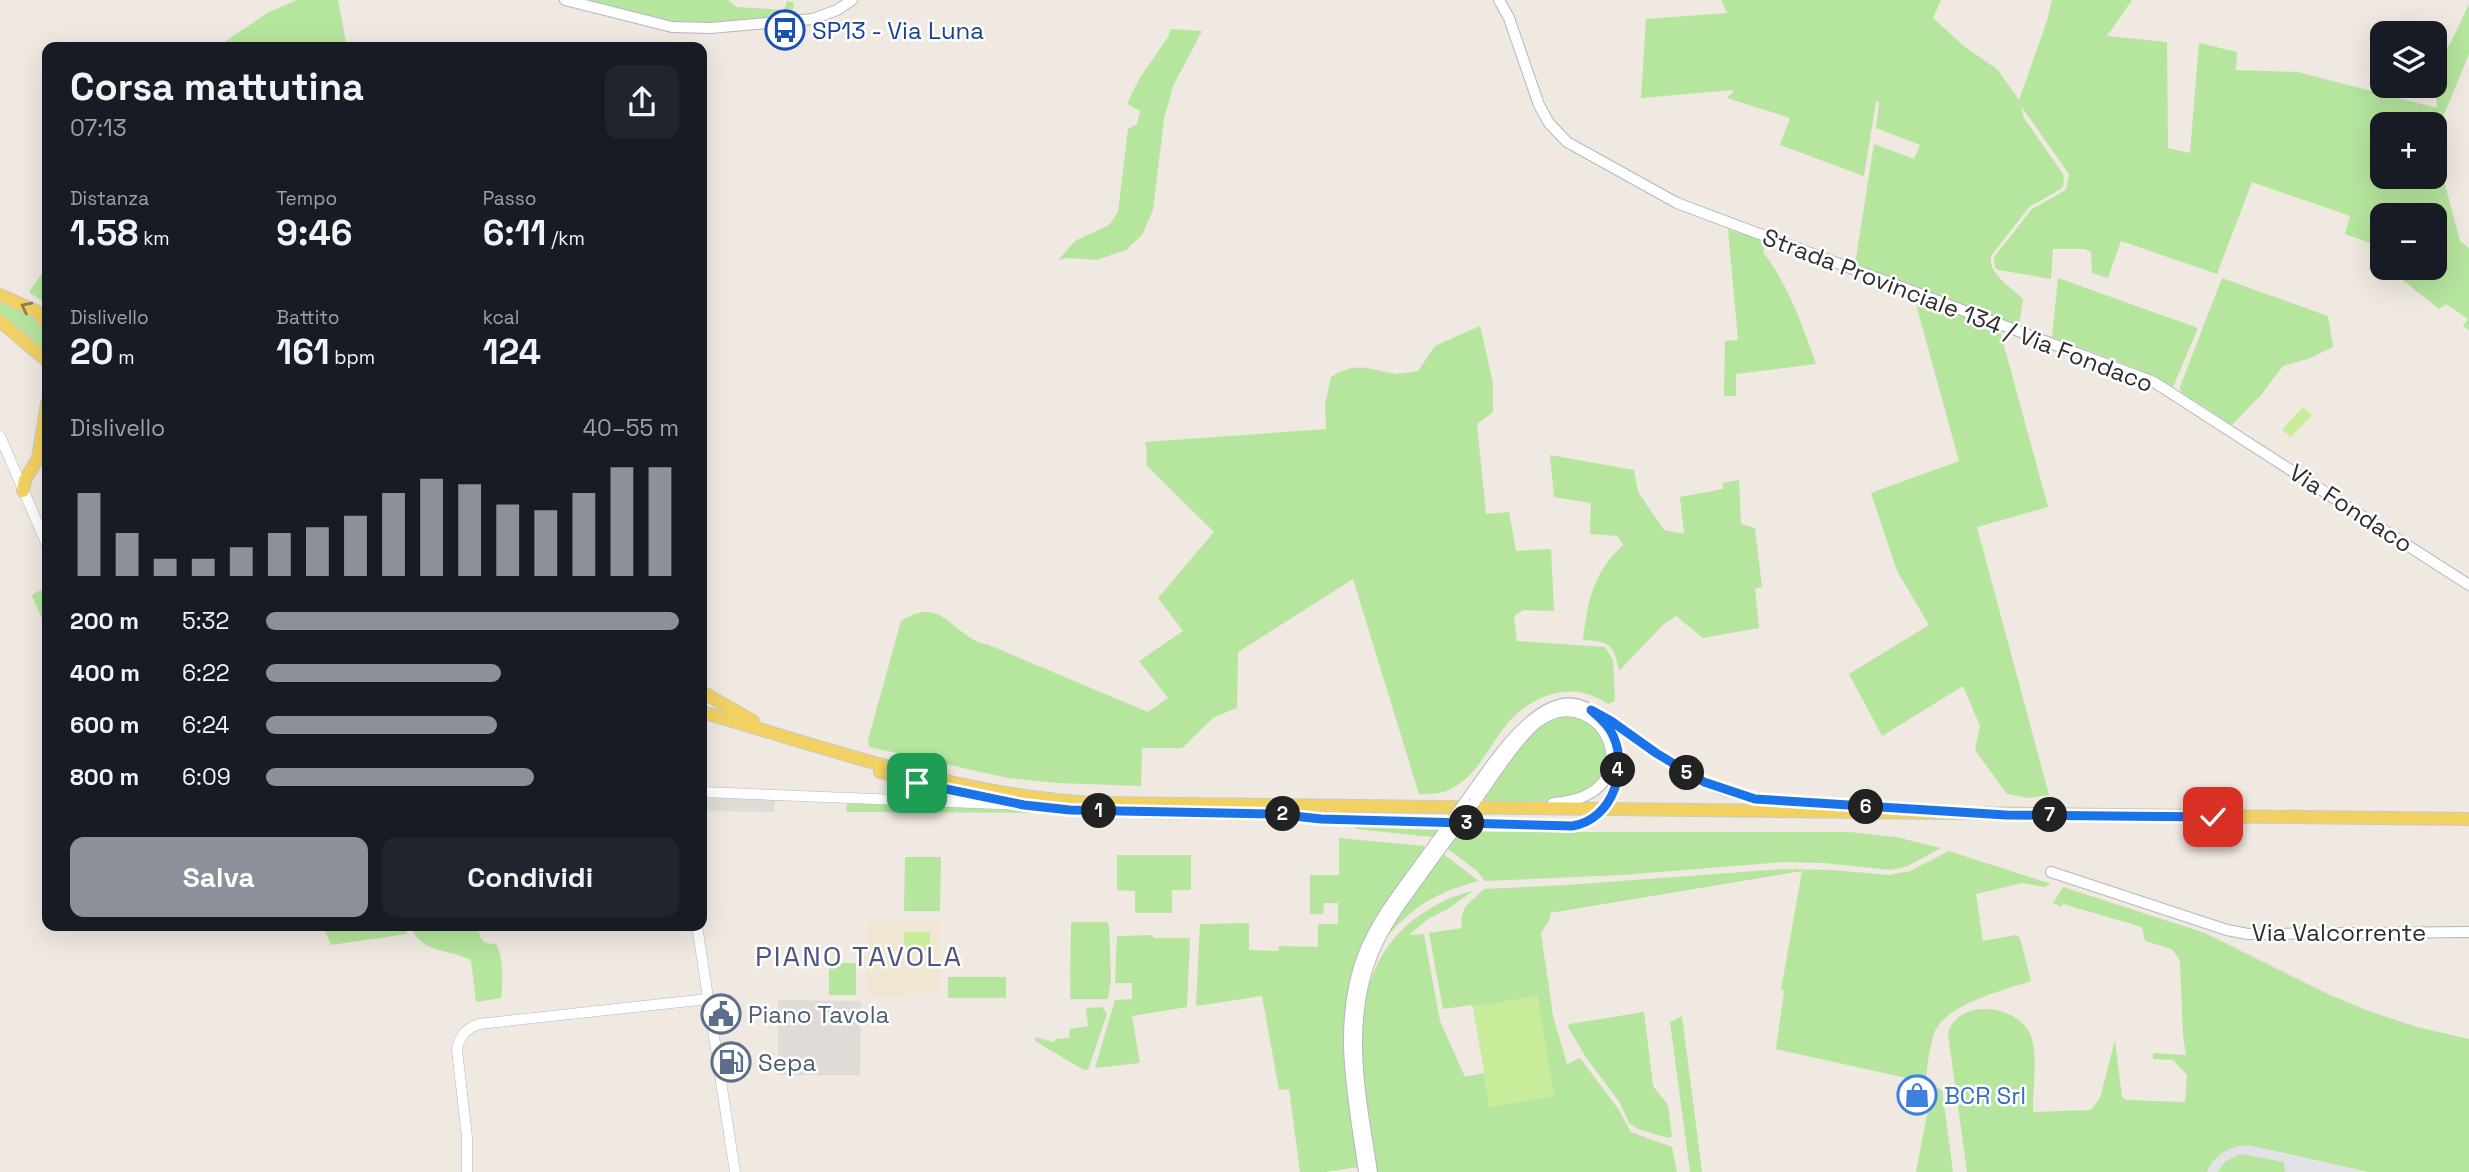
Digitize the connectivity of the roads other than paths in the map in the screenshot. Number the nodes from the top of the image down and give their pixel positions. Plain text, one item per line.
1 (565, 0) edge
2 (852, 0) edge
3 (1499, 0) edge
4 (0, 295) edge
5 (42, 319) edge
6 (0, 321) edge
7 (0, 331) edge
8 (42, 357) edge
9 (42, 367) edge
10 (2233, 431) joint
11 (42, 434) edge
12 (0, 436) edge
13 (34, 466) junction
14 (15, 470) junction
15 (23, 491) junction
16 (42, 534) edge
17 (2469, 585) edge
18 (707, 695) edge
19 (1591, 710) junction
20 (707, 713) edge
21 (707, 721) edge
22 (811, 744) junction
23 (707, 792) edge
24 (1465, 804) junction
25 (1024, 805) junction
26 (1275, 814) junction
27 (2006, 815) junction
28 (2469, 819) edge
29 (2469, 827) edge
30 (1431, 855) junction
31 (2051, 872) dead end
32 (698, 931) edge
33 (2469, 932) edge
34 (708, 999) junction
35 (467, 1172) edge
36 (735, 1172) edge
37 (1364, 1172) edge
38 (1372, 1172) edge

1 - 2 main road
3 - 10 main road, Strada Provinciale 134 / Via Fondaco
5 -> 4 main road
6 - 8 main road
7 - 9 main road
10 - 17 main road, Via Fondaco
11 - 13 main road
12 - 14 street
13 - 14 main road
13 - 15 main road
14 - 15 street
15 - 16 street
18 - 22 main road
19 - 24 main road
19 - 26 main road, bridge
19 - 27 main road
20 - 22 main road
21 - 25 main road
22 - 24 main road
23 - 25 street
24 - 24 main road
24 - 27 main road
24 - 30 main road, bridge
25 - 26 main road
26 - 29 main road
27 - 28 main road
30 - 37 main road
30 - 38 main road
31 - 33 main road, Via Valcorrente
32 - 34 street
34 - 35 street
34 - 36 street

